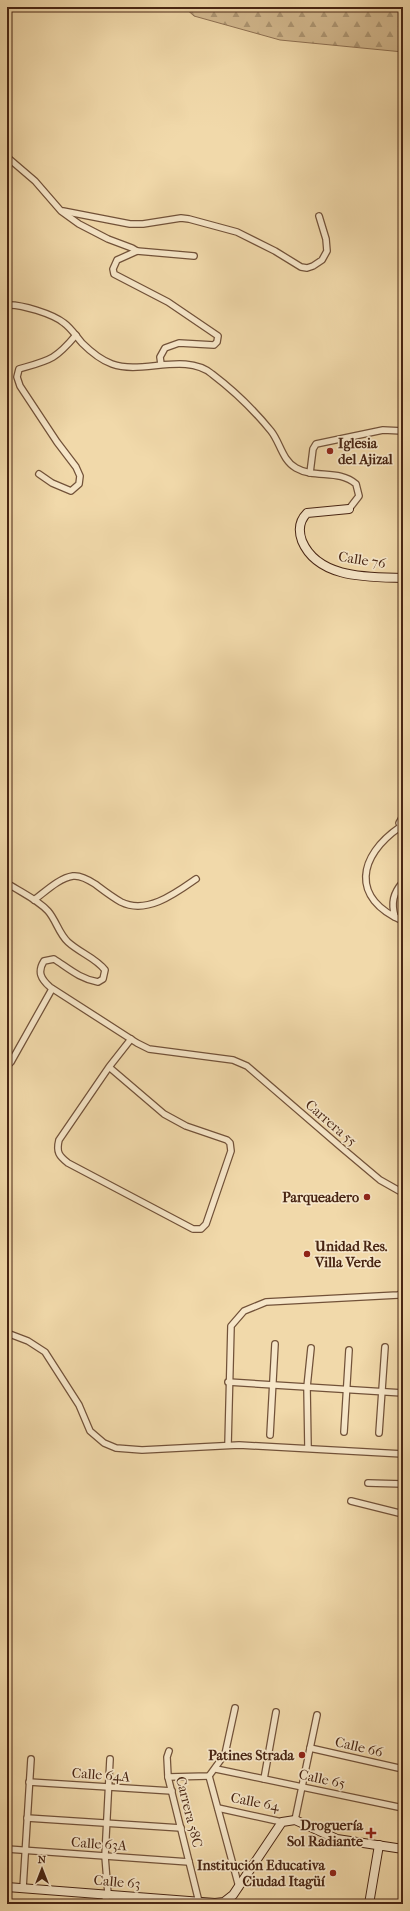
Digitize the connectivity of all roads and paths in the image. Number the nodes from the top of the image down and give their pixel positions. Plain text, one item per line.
1 (7, 157) edge
2 (61, 211) junction
3 (319, 216) dead end
4 (137, 251) junction
5 (194, 256) dead end
6 (7, 305) edge
7 (76, 335) junction
8 (161, 364) junction
9 (403, 431) edge
10 (310, 473) junction
11 (39, 474) dead end
12 (349, 509) joint
13 (403, 578) edge
14 (403, 816) edge
15 (402, 828) edge
16 (196, 879) dead end
17 (403, 882) edge
18 (7, 883) edge
19 (34, 900) junction
20 (395, 917) junction
21 (403, 921) edge
22 (52, 989) junction
23 (131, 1039) junction
24 (7, 1066) edge
25 (109, 1067) junction
26 (403, 1193) edge
27 (403, 1293) edge
28 (7, 1333) edge
29 (275, 1344) dead end
30 (385, 1347) dead end
31 (311, 1348) dead end
32 (348, 1350) dead end
33 (228, 1382) junction
34 (272, 1385) junction
35 (308, 1387) junction
36 (346, 1390) junction
37 (382, 1392) junction
38 (403, 1393) edge
39 (344, 1432) dead end
40 (379, 1433) dead end
41 (270, 1435) dead end
42 (228, 1445) junction
43 (308, 1448) junction
44 (403, 1454) edge
45 (368, 1483) dead end
46 (403, 1484) edge
47 (351, 1501) dead end
48 (403, 1514) edge
49 (235, 1708) dead end
50 (276, 1712) dead end
51 (317, 1715) dead end
52 (310, 1748) junction
53 (170, 1751) dead end
54 (31, 1759) dead end
55 (110, 1760) dead end
56 (216, 1769) junction
57 (403, 1769) edge
58 (209, 1776) junction
59 (168, 1777) junction
60 (264, 1779) junction
61 (30, 1782) junction
62 (302, 1786) junction
63 (108, 1787) junction
64 (172, 1791) junction
65 (218, 1808) junction
66 (403, 1808) edge
67 (28, 1818) junction
68 (295, 1820) junction
69 (282, 1822) junction
70 (107, 1823) junction
71 (181, 1828) junction
72 (379, 1845) junction
73 (7, 1849) edge
74 (403, 1849) edge
75 (25, 1850) junction
76 (105, 1856) junction
77 (189, 1862) junction
78 (7, 1886) edge
79 (239, 1887) junction
80 (23, 1888) junction
81 (108, 1894) junction
82 (199, 1902) junction
83 (103, 1904) edge
84 (369, 1904) edge

1 - 2 street
2 - 3 street
2 - 4 street
4 - 5 street
4 - 8 street
6 - 7 street
7 - 8 street
7 - 11 street
8 - 10 street
9 - 10 street
10 - 12 street, Calle 76
12 - 13 street, Calle 76
14 - 15 street
15 - 20 street
16 - 19 street
17 - 20 street
18 - 19 street
19 - 22 street
20 - 21 street
22 - 23 street
22 - 24 street
23 - 25 street
23 - 26 street, Carrera 55
25 - 25 street
27 - 33 street
28 - 42 street
29 - 34 street
30 - 37 street
31 - 35 street
32 - 36 street
33 - 34 street
33 - 42 street
34 - 35 street
34 - 41 street
35 - 36 street
35 - 43 street
36 - 37 street
36 - 39 street
37 - 38 street
37 - 40 street
42 - 43 street
43 - 44 street
45 - 46 street
47 - 48 street
49 - 56 street
50 - 60 street
51 - 52 street
52 - 57 street, Calle 66
52 - 62 street
53 - 59 street, Carrera 58C
54 - 61 street
55 - 63 street
56 - 58 street
56 - 60 street, Calle 65
58 - 59 street
58 - 65 street
59 - 64 street, Carrera 58C
60 - 62 street, Calle 65
61 - 63 street, Calle 64A
61 - 67 street
62 - 66 street, Calle 65
62 - 68 street
63 - 64 street, Calle 64A
63 - 70 street
64 - 71 street, Carrera 58C
65 - 69 street, Calle 64
65 - 79 street
67 - 70 street
67 - 75 street
68 - 69 street, Calle 64
68 - 72 street, Calle 64
69 - 79 street
70 - 71 street
70 - 76 street
71 - 77 street, Carrera 58C
72 - 74 street, Calle 64
72 - 84 street
73 - 75 street, Calle 63A
75 - 76 street, Calle 63A
75 - 80 street
76 - 77 street, Calle 63A
76 - 81 street
77 - 82 street, Carrera 58C
78 - 80 street, Calle 63
79 - 82 street, Calle 63
80 - 81 street, Calle 63
81 - 82 street, Calle 63
81 - 83 street

